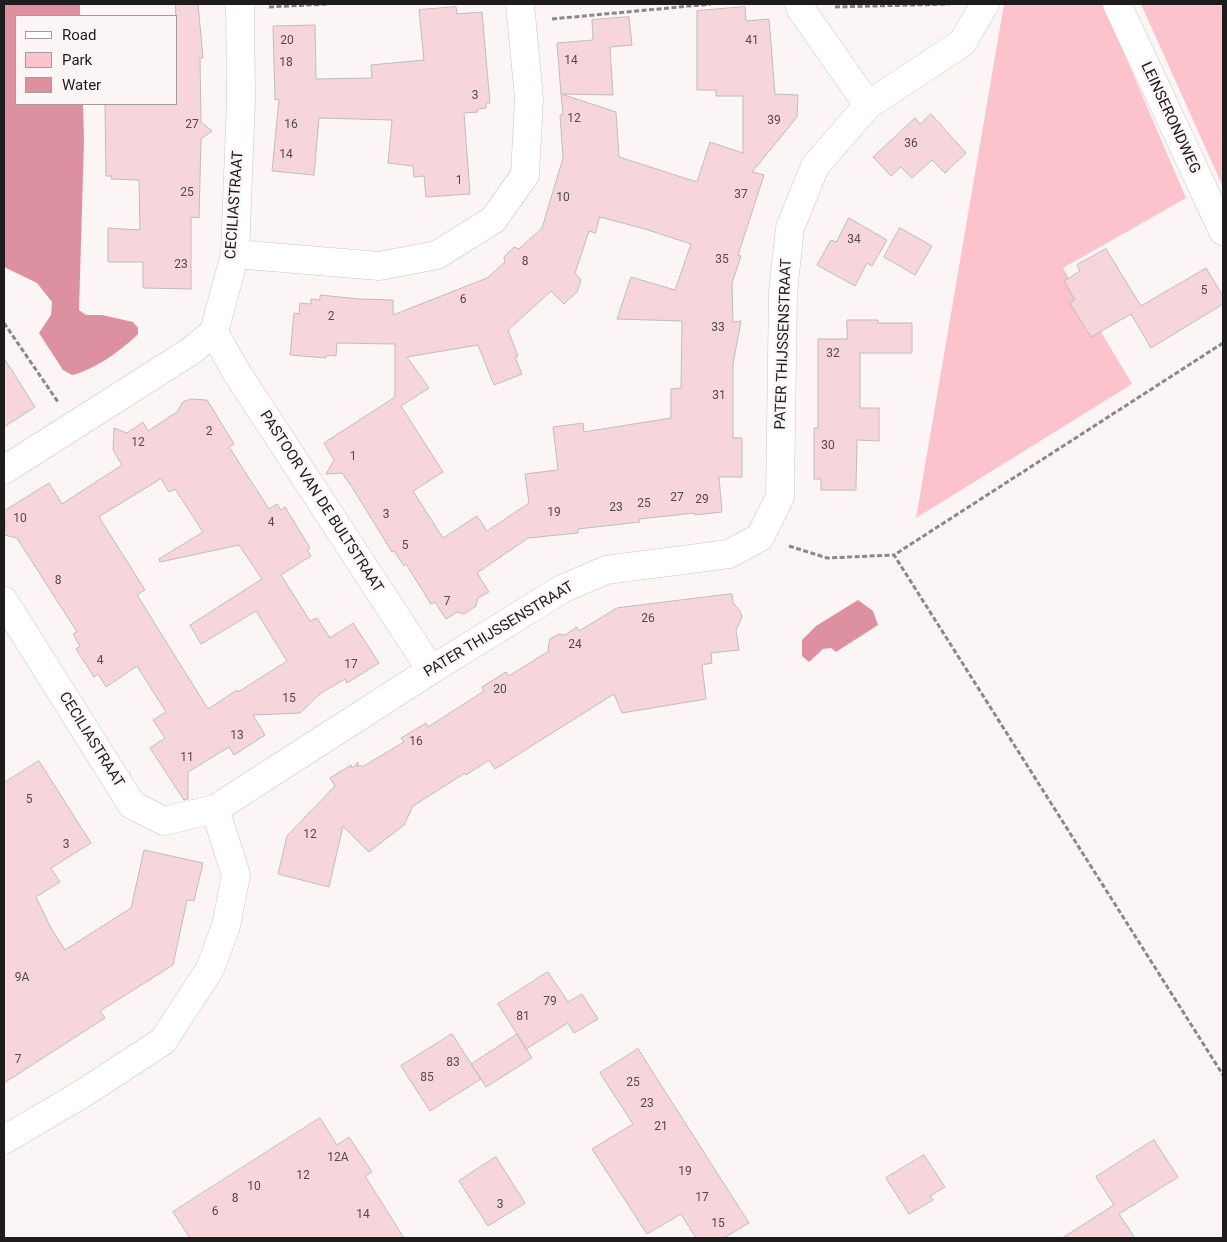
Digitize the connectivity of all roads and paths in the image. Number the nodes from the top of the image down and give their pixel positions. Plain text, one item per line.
1 (327, 4) edge
2 (711, 4) edge
3 (952, 4) edge
4 (985, 4) edge
5 (1118, 4) edge
6 (240, 6) edge
7 (800, 6) edge
8 (521, 13) edge
9 (868, 105) junction
10 (1223, 231) edge
11 (235, 254) junction
12 (4, 323) edge
13 (214, 332) junction
14 (1223, 343) edge
15 (74, 425) junction
16 (4, 470) edge
17 (760, 537) junction
18 (894, 555) junction
19 (4, 600) edge
20 (430, 670) junction
21 (215, 809) junction
22 (1223, 1075) edge
23 (4, 1140) edge

1 - 6 path
2 - 8 path
3 - 7 path
4 - 9 street
5 - 10 street, LEINSERONDWEG
6 - 11 street, CECILIASTRAAT
7 - 9 street
8 - 11 street
9 - 17 street, PATER THIJSSENSTRAAT
11 - 13 street, CECILIASTRAAT
12 - 15 path
13 - 15 street
13 - 20 street, PASTOOR VAN DE BULTSTRAAT
14 - 18 path
15 - 16 street
17 - 18 path
17 - 20 street, PATER THIJSSENSTRAAT
18 - 22 path
19 - 21 street, CECILIASTRAAT
20 - 21 street, PATER THIJSSENSTRAAT
21 - 23 street

